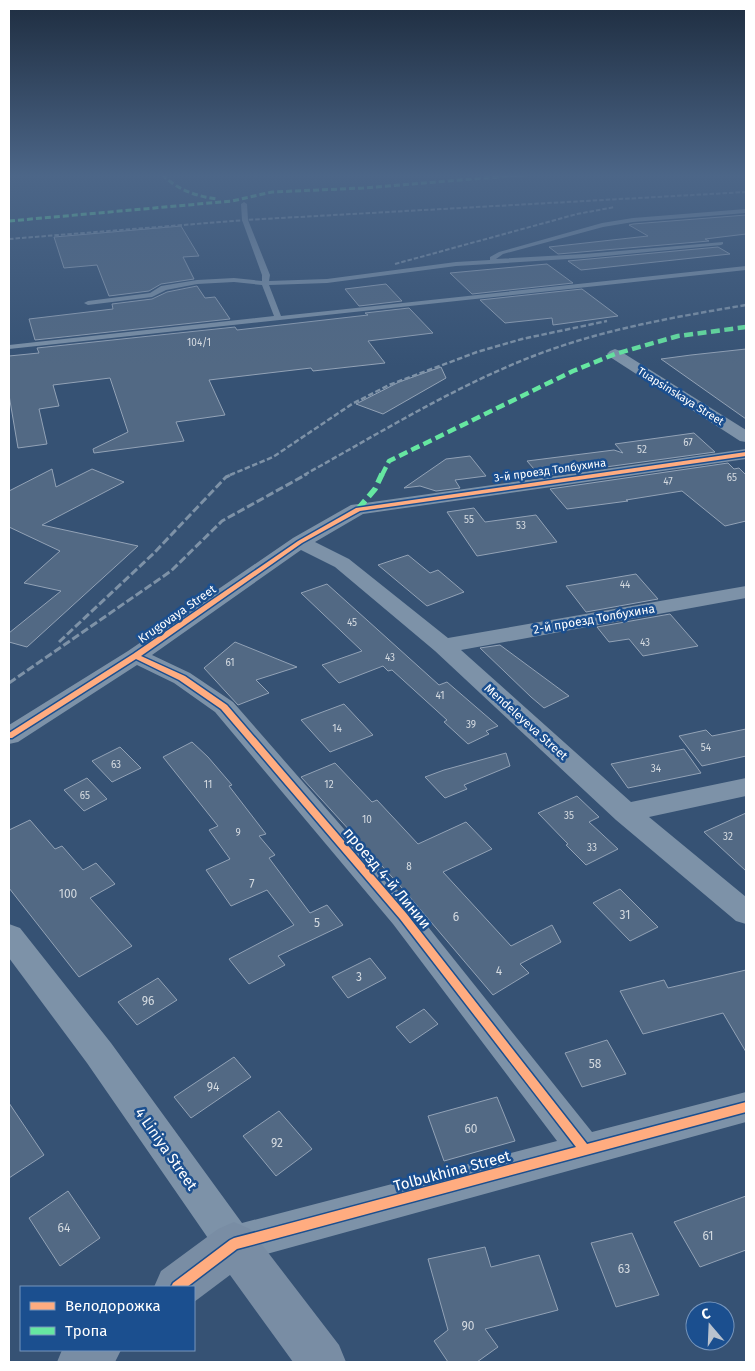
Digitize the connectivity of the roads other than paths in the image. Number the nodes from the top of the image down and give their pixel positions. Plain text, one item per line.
1 (252, 238) edge
2 (555, 238) edge
3 (720, 243) dead end
4 (494, 262) junction
5 (746, 268) edge
6 (265, 283) junction
7 (88, 302) dead end
8 (278, 318) junction
9 (9, 348) edge
10 (615, 354) dead end
11 (746, 437) edge
12 (746, 454) edge
13 (358, 509) joint
14 (300, 542) junction
15 (746, 592) edge
16 (443, 646) junction
17 (136, 656) junction
18 (9, 736) edge
19 (746, 787) edge
20 (626, 813) junction
21 (746, 913) edge
22 (9, 936) edge
23 (746, 1106) edge
24 (585, 1150) junction
25 (234, 1244) junction
26 (179, 1286) edge
27 (96, 1351) edge
28 (80, 1362) edge
29 (322, 1362) edge

1 - 6 lane
2 - 4 lane
3 - 4 lane
4 - 6 lane
5 - 8 lane
6 - 7 lane
6 - 8 lane
8 - 9 lane
10 - 11 street, Tuapsinskaya Street
12 - 13 street, 3-й проезд Толбухина
13 - 14 street, Krugovaya Street
14 - 16 street, Mendeleyeva Street
14 - 17 street, Krugovaya Street
15 - 16 street, 2-й проезд Толбухина
16 - 20 street, Mendeleyeva Street
17 - 18 street, Krugovaya Street
17 - 24 street, проезд 4-й Линии
19 - 20 street
20 - 21 street, Mendeleyeva Street
22 - 25 street, 4 Liniya Street
23 - 24 street, Tolbukhina Street
24 - 25 street, Tolbukhina Street
25 - 26 street, Tolbukhina Street
25 - 29 street, 4 Liniya Street
27 - 28 street

